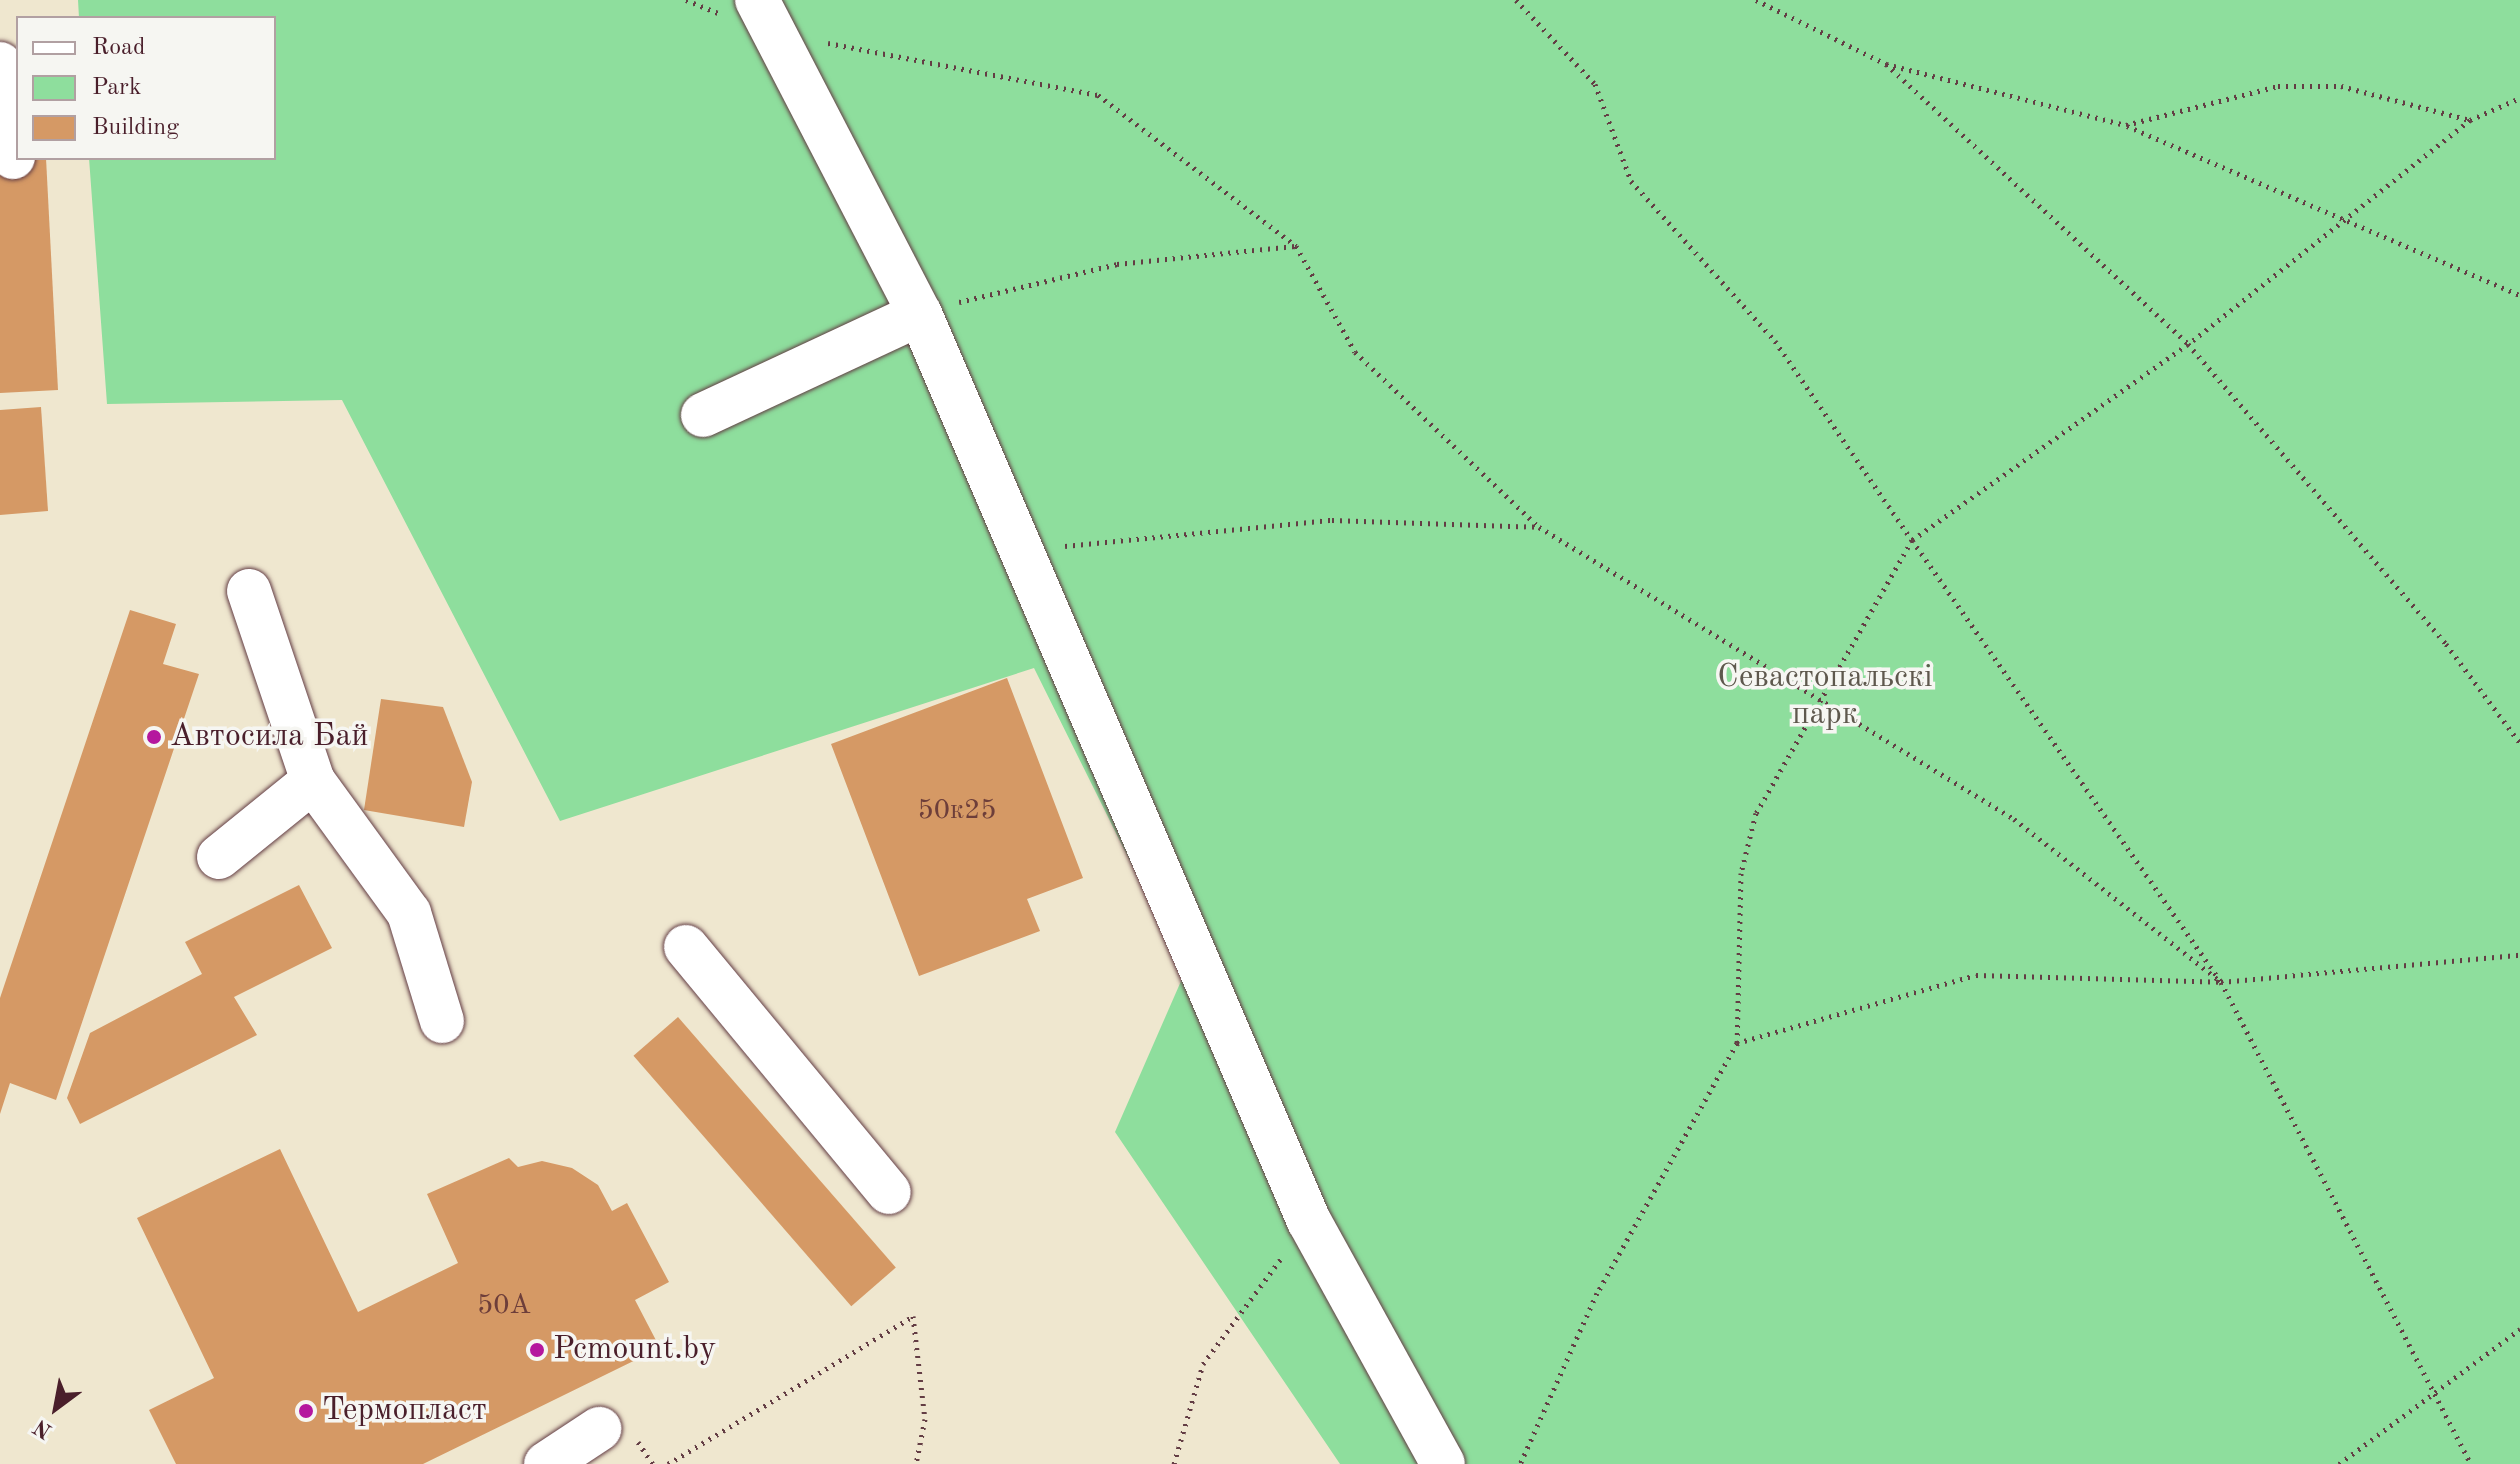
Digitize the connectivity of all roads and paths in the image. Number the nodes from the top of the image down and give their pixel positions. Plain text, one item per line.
1 (1516, 0) edge
2 (1756, 0) edge
3 (764, 16) edge
4 (0, 64) edge
5 (1886, 64) junction
6 (2520, 98) edge
7 (4, 112) edge
8 (2470, 120) junction
9 (2126, 125) junction
10 (13, 157) dead end
11 (2342, 224) junction
12 (1296, 246) junction
13 (2520, 295) edge
14 (920, 314) junction
15 (2188, 344) junction
16 (703, 415) dead end
17 (1539, 527) junction
18 (1912, 540) junction
19 (1021, 550) junction
20 (249, 591) dead end
21 (1818, 704) junction
22 (2520, 743) edge
23 (313, 781) junction
24 (219, 857) dead end
25 (686, 947) dead end
26 (2520, 955) edge
27 (2221, 982) junction
28 (442, 1021) dead end
29 (1737, 1043) junction
30 (889, 1192) dead end
31 (1309, 1221) junction
32 (2520, 1329) edge
33 (2433, 1400) junction
34 (599, 1429) dead end
35 (546, 1464) edge
36 (668, 1464) edge
37 (916, 1464) edge
38 (1174, 1464) edge
39 (1443, 1464) edge
40 (1520, 1464) edge
41 (2339, 1464) edge
42 (2471, 1464) edge

1 - 18 path
2 - 5 path
3 - 12 path
3 - 14 street
4 - 7 street
5 - 9 path
5 - 15 path
6 - 8 path
7 - 10 street
8 - 9 path
8 - 11 path
9 - 11 path
11 - 13 path
11 - 15 path
12 - 14 path
12 - 17 path
14 - 16 street
14 - 19 street
15 - 18 path
15 - 22 path
17 - 19 path
17 - 21 path
18 - 21 path
18 - 27 path
19 - 31 street
20 - 23 street
21 - 27 path
21 - 29 path
23 - 24 street
23 - 28 street
25 - 30 street
26 - 27 path
27 - 29 path
27 - 33 path
29 - 40 path
31 - 38 path
31 - 39 street
32 - 33 path
33 - 41 path
33 - 42 path
34 - 35 street
36 - 37 path

